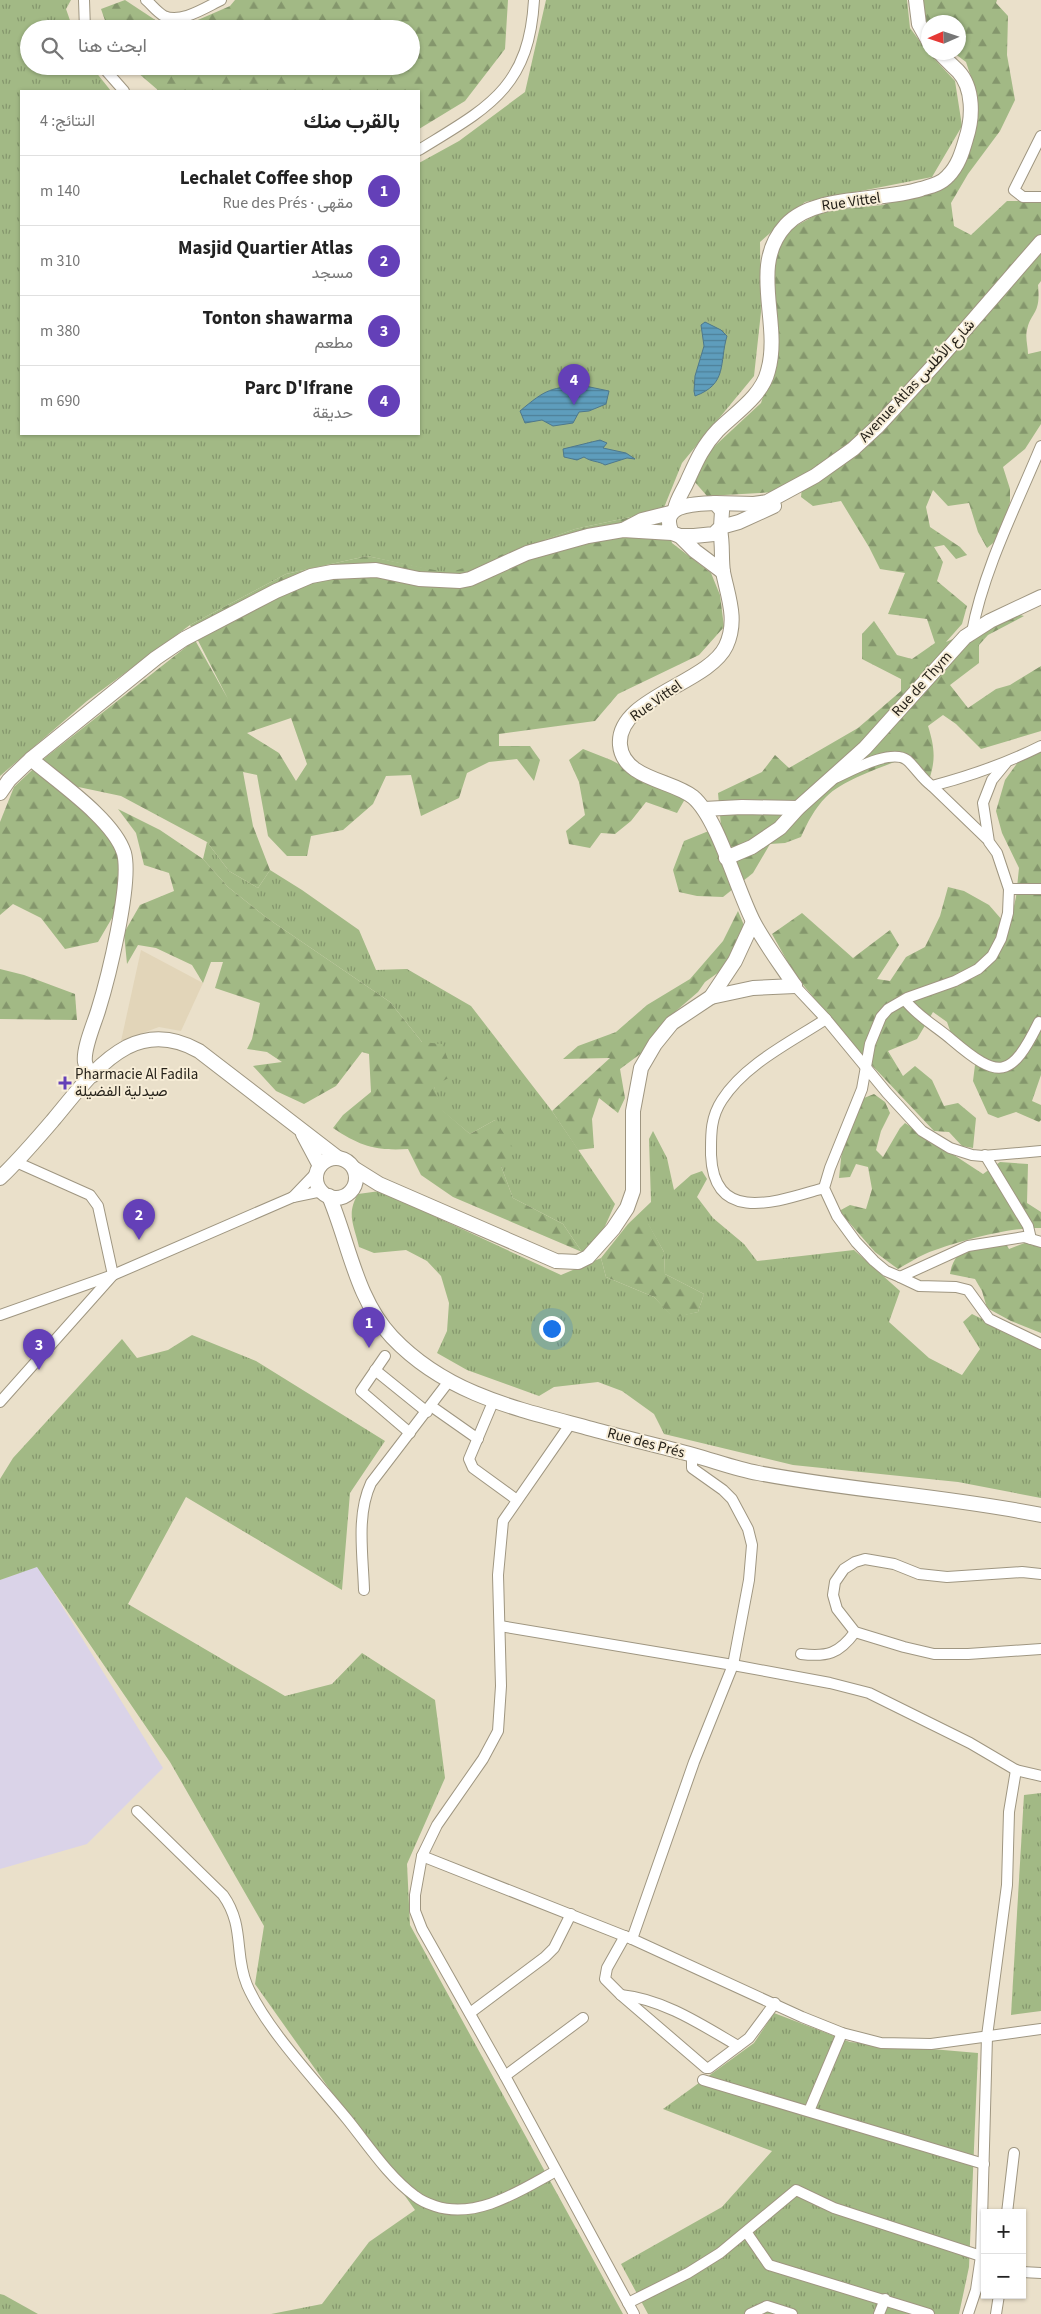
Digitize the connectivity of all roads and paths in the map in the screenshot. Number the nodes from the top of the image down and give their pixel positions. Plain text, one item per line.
1 (85, 0) edge
2 (146, 0) edge
3 (221, 0) edge
4 (534, 0) edge
5 (916, 0) edge
6 (85, 20) edge
7 (921, 28) edge
8 (947, 60) edge
9 (110, 75) edge
10 (123, 90) edge
11 (1041, 136) edge
12 (420, 149) edge
13 (1041, 197) edge
14 (1041, 242) edge
15 (1041, 249) edge
16 (1041, 446) edge
17 (687, 481) junction
18 (708, 504) junction
19 (672, 511) junction
20 (720, 529) junction
21 (622, 530) junction
22 (676, 535) junction
23 (723, 572) junction
24 (1041, 597) edge
25 (972, 632) junction
26 (1041, 746) edge
27 (31, 759) junction
28 (1006, 763) junction
29 (830, 781) junction
30 (932, 786) junction
31 (0, 793) edge
32 (798, 808) junction
33 (704, 809) junction
34 (989, 842) junction
35 (726, 858) junction
36 (1009, 889) junction
37 (1041, 889) edge
38 (753, 922) junction
39 (795, 986) junction
40 (711, 997) junction
41 (905, 1000) junction
42 (826, 1019) junction
43 (1039, 1022) dead end
44 (867, 1070) junction
45 (93, 1075) junction
46 (300, 1129) junction
47 (1040, 1149) edge
48 (985, 1155) junction
49 (338, 1158) junction
50 (16, 1162) junction
51 (319, 1169) junction
52 (354, 1169) junction
53 (0, 1178) edge
54 (379, 1184) junction
55 (824, 1188) junction
56 (349, 1192) junction
57 (325, 1194) junction
58 (293, 1197) junction
59 (341, 1226) junction
60 (1036, 1241) edge
61 (113, 1275) junction
62 (900, 1277) junction
63 (0, 1316) edge
64 (1041, 1344) edge
65 (385, 1356) dead end
66 (375, 1370) junction
67 (449, 1381) junction
68 (0, 1402) edge
69 (493, 1402) junction
70 (429, 1409) junction
71 (571, 1423) junction
72 (410, 1433) junction
73 (478, 1439) junction
74 (692, 1455) junction
75 (517, 1500) junction
76 (1041, 1515) edge
77 (1041, 1574) edge
78 (364, 1590) dead end
79 (500, 1626) junction
80 (855, 1632) junction
81 (1041, 1649) edge
82 (801, 1654) dead end
83 (733, 1665) junction
84 (1016, 1770) junction
85 (1041, 1776) edge
86 (137, 1811) dead end
87 (422, 1856) junction
88 (571, 1914) junction
89 (628, 1937) junction
90 (621, 1995) junction
91 (775, 2003) junction
92 (470, 2013) junction
93 (583, 2018) dead end
94 (1041, 2029) edge
95 (842, 2033) junction
96 (987, 2036) junction
97 (738, 2046) junction
98 (505, 2076) junction
99 (703, 2080) dead end
100 (809, 2111) junction
101 (1014, 2153) dead end
102 (984, 2164) junction
103 (556, 2171) junction
104 (1007, 2209) edge
105 (747, 2233) junction
106 (981, 2254) edge
107 (983, 2254) edge
108 (981, 2265) edge
109 (1026, 2272) edge
110 (1041, 2272) edge
111 (998, 2299) edge
112 (885, 2300) junction
113 (628, 2302) junction
114 (634, 2314) edge
115 (750, 2314) edge
116 (792, 2314) edge
117 (879, 2314) edge
118 (929, 2314) edge
119 (968, 2314) edge
120 (996, 2314) edge

1 - 6 street
2 - 3 street
4 - 12 street
5 - 7 street
8 - 17 street, Rue Vittel
9 - 10 street
11 - 13 street
14 - 18 street, Avenue Atlas شارع الأطلس
15 - 20 street, Avenue Atlas شارع الأطلس
16 - 25 street
17 - 18 street
17 - 19 street, Rue Vittel
18 - 19 street, Avenue Atlas شارع الأطلس
18 - 20 street, Rue Vittel
19 - 21 street, Avenue Atlas شارع الأطلس
19 - 22 street
20 - 22 street, Avenue Atlas شارع الأطلس
20 - 23 street, Rue Vittel
21 - 22 street, Avenue Atlas شارع الأطلس
21 - 27 street
22 - 23 street
23 - 33 street, Rue Vittel
24 - 25 street, Rue de Thym
25 - 29 street, Rue de Thym
26 - 28 street
27 - 31 street
27 - 45 street
28 - 30 street
28 - 34 street
29 - 30 street
29 - 32 street, Rue de Thym
30 - 34 street
32 - 33 street
32 - 35 street, Rue de Thym
33 - 35 street, Rue Vittel
34 - 36 street
35 - 38 street, Rue Vittel
36 - 37 street
36 - 41 street
38 - 39 street, Rue Vittel
38 - 40 street
39 - 40 street
39 - 42 street
40 - 54 street
41 - 43 street
41 - 44 street
42 - 44 street
42 - 55 street
44 - 48 street
44 - 55 street
45 - 46 street
45 - 50 street
46 - 49 street
46 - 51 street
47 - 48 street
48 - 60 street
49 - 51 street
49 - 52 street
50 - 53 street
50 - 61 street
51 - 57 street
51 - 58 street
52 - 54 street
52 - 56 street
54 - 56 street
55 - 62 street
56 - 57 street
56 - 59 street, Rue des Prés
57 - 58 street
57 - 59 street, Rue des Prés
58 - 61 street
59 - 67 street, Rue des Prés
60 - 62 street
61 - 63 street
61 - 68 street
62 - 64 street
65 - 66 street
66 - 70 street
66 - 72 street
67 - 69 street, Rue des Prés
67 - 70 street
69 - 71 street, Rue des Prés
69 - 73 street
70 - 72 street
70 - 73 street
71 - 74 street, Rue des Prés
71 - 75 street
72 - 78 street
73 - 75 street
74 - 76 street, Rue des Prés
74 - 83 street
75 - 79 street
77 - 80 street
79 - 83 street
79 - 87 street
80 - 81 street
80 - 82 street
83 - 84 street
83 - 89 street
84 - 85 street
84 - 96 street
86 - 103 street
87 - 88 street
87 - 92 street
88 - 89 street
88 - 92 street
89 - 90 street
89 - 91 street
90 - 97 street
90 - 97 street
91 - 95 street
91 - 97 street
92 - 98 street
93 - 98 street
94 - 96 street
95 - 96 street
95 - 100 street
96 - 102 street
98 - 103 street
99 - 100 street
100 - 102 street
101 - 104 street
102 - 107 street
103 - 113 street
105 - 106 street
105 - 112 street
105 - 113 street
108 - 119 street
109 - 110 street
111 - 120 street
112 - 117 street
112 - 118 street
113 - 114 street
115 - 116 street

